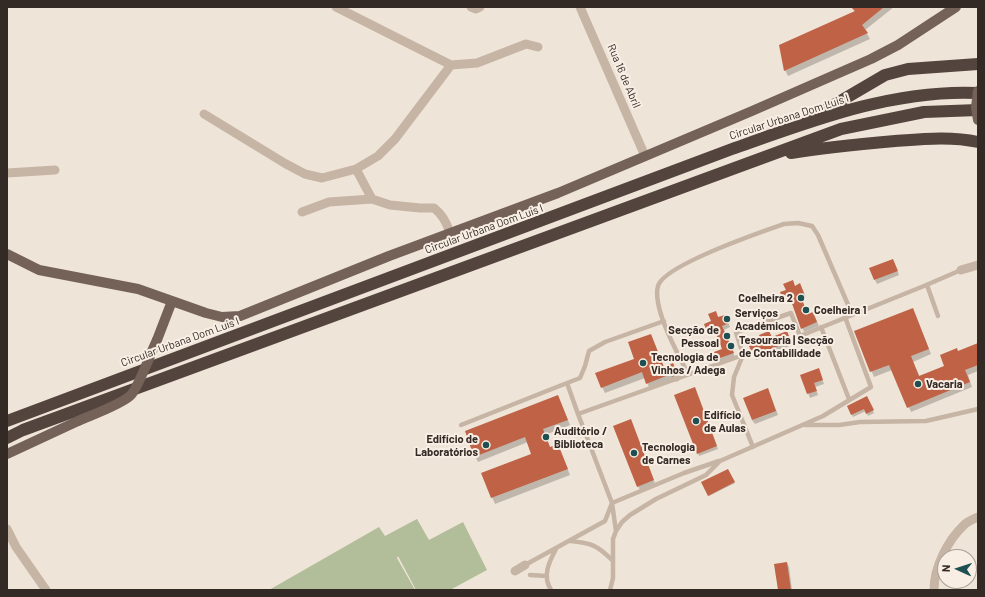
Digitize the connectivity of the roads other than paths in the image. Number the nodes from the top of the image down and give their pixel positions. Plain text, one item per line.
1 (336, 7) edge
2 (471, 7) edge
3 (480, 7) edge
4 (580, 7) edge
5 (956, 7) edge
6 (538, 47) dead end
7 (978, 64) edge
8 (451, 65) junction
9 (978, 92) edge
10 (978, 110) edge
11 (204, 114) dead end
12 (978, 120) edge
13 (798, 126) junction
14 (978, 142) edge
15 (645, 156) junction
16 (764, 158) junction
17 (356, 169) junction
18 (55, 170) dead end
19 (7, 173) edge
20 (372, 199) junction
21 (302, 212) dead end
22 (450, 234) junction
23 (7, 254) edge
24 (978, 265) edge
25 (961, 270) joint
26 (927, 285) junction
27 (172, 301) junction
28 (852, 314) junction
29 (938, 316) dead end
30 (845, 317) junction
31 (664, 321) junction
32 (821, 327) junction
33 (743, 355) junction
34 (688, 374) junction
35 (567, 383) junction
36 (849, 399) junction
37 (978, 409) edge
38 (578, 414) junction
39 (7, 421) edge
40 (461, 425) dead end
41 (802, 425) junction
42 (7, 438) edge
43 (753, 447) junction
44 (7, 454) edge
45 (720, 461) junction
46 (612, 503) junction
47 (978, 517) edge
48 (7, 529) edge
49 (616, 531) junction
50 (570, 541) junction
51 (556, 549) junction
52 (612, 560) junction
53 (525, 565) joint
54 (515, 571) dead end
55 (530, 575) dead end
56 (547, 576) junction
57 (46, 590) edge
58 (551, 590) edge
59 (610, 590) edge
60 (934, 590) edge

1 - 8 street
2 - 3 street
4 - 15 street, Rua 16 de Abril
5 - 15 main road
6 - 8 street
7 - 13 highway
8 - 17 street
9 - 12 main road, bridge
9 - 13 highway, Circular Urbana Dom Luís I
10 - 16 highway
11 - 17 street
13 - 39 highway, Circular Urbana Dom Luís I
14 - 16 highway
15 - 22 main road
16 - 42 highway
17 - 20 street
18 - 19 street
20 - 21 street
20 - 22 street
22 - 27 main road
23 - 27 main road
24 - 25 street
25 - 26 lane
26 - 28 lane
26 - 29 lane
27 - 44 main road, bridge
28 - 30 lane
28 - 31 lane
30 - 32 lane
30 - 36 lane
31 - 34 lane
31 - 35 lane
32 - 33 lane
32 - 36 lane
33 - 34 lane
33 - 43 lane
34 - 38 lane
35 - 38 lane
35 - 40 lane
36 - 41 lane
37 - 41 lane
38 - 46 lane
41 - 43 lane
43 - 45 lane
45 - 46 lane
45 - 49 lane
46 - 49 lane
46 - 50 lane
47 - 60 street
48 - 57 street
49 - 52 lane
50 - 51 lane
50 - 52 lane
51 - 53 lane
51 - 56 lane
52 - 59 lane
53 - 54 street
55 - 56 lane
56 - 58 lane

